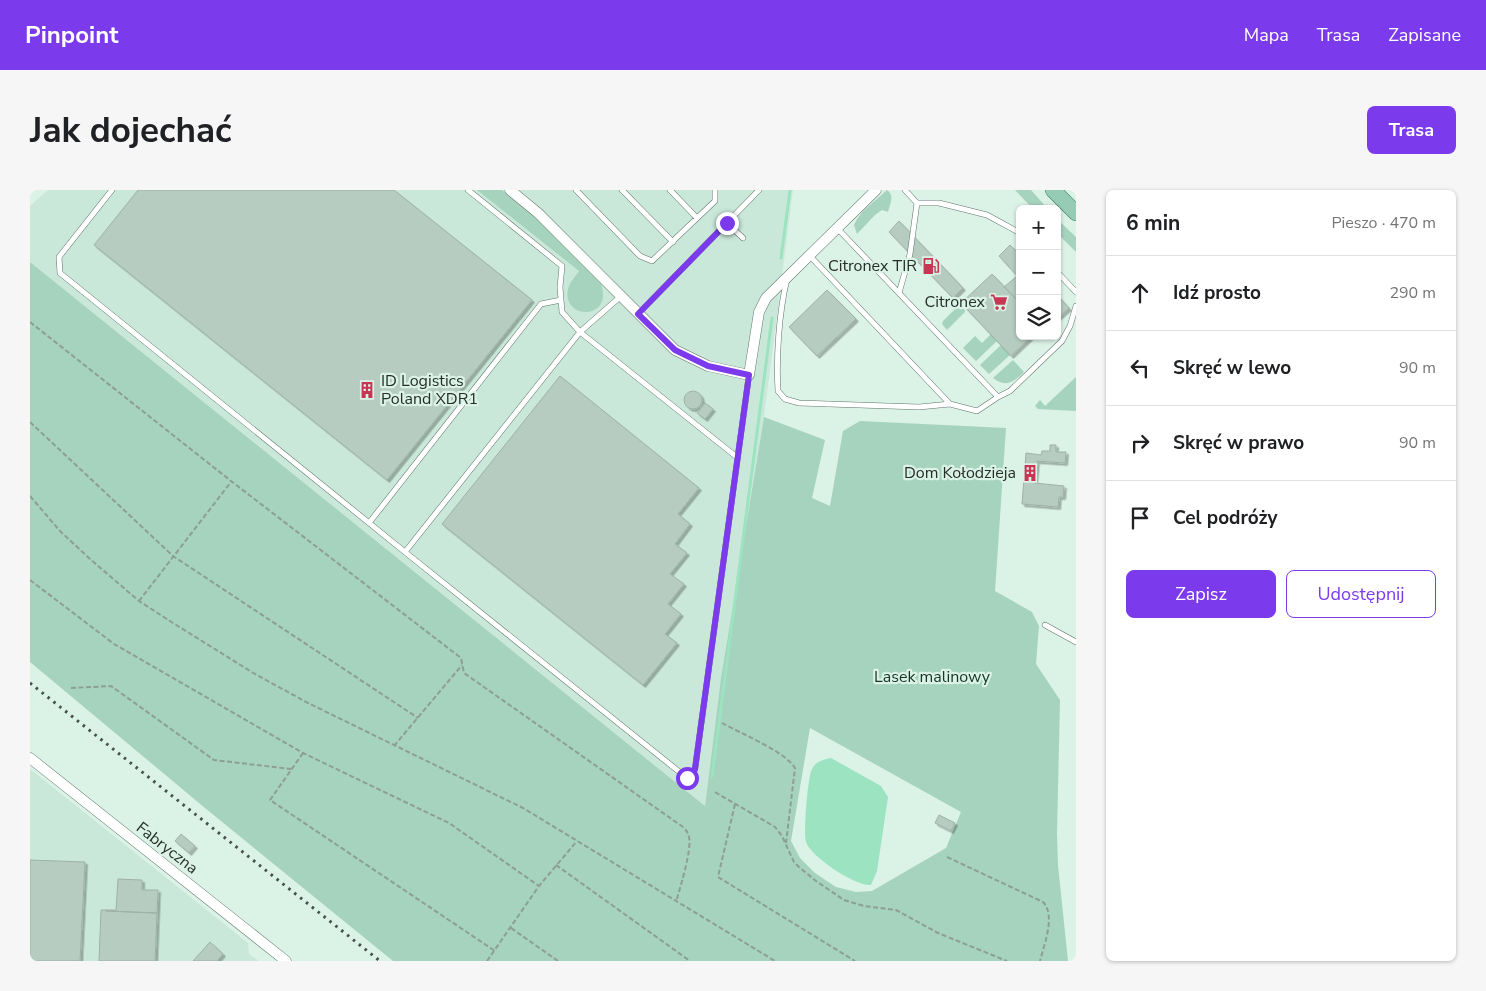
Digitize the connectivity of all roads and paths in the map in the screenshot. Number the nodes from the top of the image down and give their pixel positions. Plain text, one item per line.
1 (112, 190) edge
2 (468, 190) edge
3 (510, 190) edge
4 (576, 190) edge
5 (622, 190) edge
6 (670, 190) edge
7 (715, 190) edge
8 (876, 190) edge
9 (905, 190) edge
10 (1053, 190) edge
11 (757, 191) edge
12 (917, 203) junction
13 (1076, 213) edge
14 (697, 218) junction
15 (727, 223) junction
16 (837, 228) junction
17 (1016, 231) edge
18 (743, 238) dead end
19 (672, 242) junction
20 (809, 255) junction
21 (788, 276) junction
22 (1061, 276) edge
23 (1076, 292) edge
24 (899, 293) junction
25 (620, 297) junction
26 (561, 300) junction
27 (1076, 306) edge
28 (638, 314) junction
29 (30, 322) edge
30 (580, 332) junction
31 (749, 375) junction
32 (998, 396) junction
33 (950, 404) junction
34 (30, 422) edge
35 (738, 458) junction
36 (231, 481) junction
37 (30, 496) edge
38 (369, 523) junction
39 (405, 552) junction
40 (173, 556) junction
41 (30, 580) edge
42 (139, 601) junction
43 (1045, 624) dead end
44 (1076, 642) edge
45 (462, 665) junction
46 (71, 688) dead end
47 (418, 718) junction
48 (722, 723) dead end
49 (394, 746) junction
50 (303, 753) junction
51 (30, 758) edge
52 (291, 769) junction
53 (715, 792) dead end
54 (735, 804) junction
55 (577, 841) junction
56 (786, 844) junction
57 (947, 857) dead end
58 (556, 865) junction
59 (540, 886) junction
60 (676, 902) junction
61 (512, 928) junction
62 (495, 951) junction
63 (286, 961) edge
64 (487, 961) edge
65 (558, 961) edge
66 (690, 961) edge
67 (775, 961) edge
68 (855, 961) edge
69 (1007, 961) edge
70 (1040, 961) edge

1 - 38 lane
2 - 26 lane
3 - 25 street
4 - 19 lane
5 - 19 lane
6 - 14 lane
7 - 14 lane
8 - 16 street
9 - 12 lane
10 - 13 main road
11 - 15 lane
12 - 17 lane
12 - 24 lane
14 - 19 lane
15 - 18 lane
15 - 28 lane
16 - 20 street
16 - 24 lane
20 - 21 street
20 - 33 lane
21 - 31 street
21 - 33 lane
22 - 23 lane
24 - 32 lane
25 - 28 street
25 - 30 lane
26 - 30 lane
26 - 38 lane
27 - 32 lane
28 - 31 street
29 - 36 path
30 - 35 lane
30 - 39 lane
31 - 35 lane
32 - 33 lane
34 - 40 path
35 - 39 lane
36 - 40 path
36 - 45 path
37 - 42 path
38 - 39 lane
40 - 42 path
40 - 47 path
41 - 50 path
42 - 49 path
43 - 44 lane
45 - 47 path
45 - 60 path
46 - 52 path
47 - 49 path
48 - 56 path
49 - 55 path
50 - 52 path
50 - 59 path
51 - 63 street, Fabryczna
52 - 62 path
53 - 54 path
54 - 56 path
54 - 68 path
55 - 58 path
55 - 60 path
56 - 69 path
57 - 70 path
58 - 59 path
58 - 66 path
59 - 61 path
60 - 67 path
61 - 62 path
61 - 65 path
62 - 64 path

